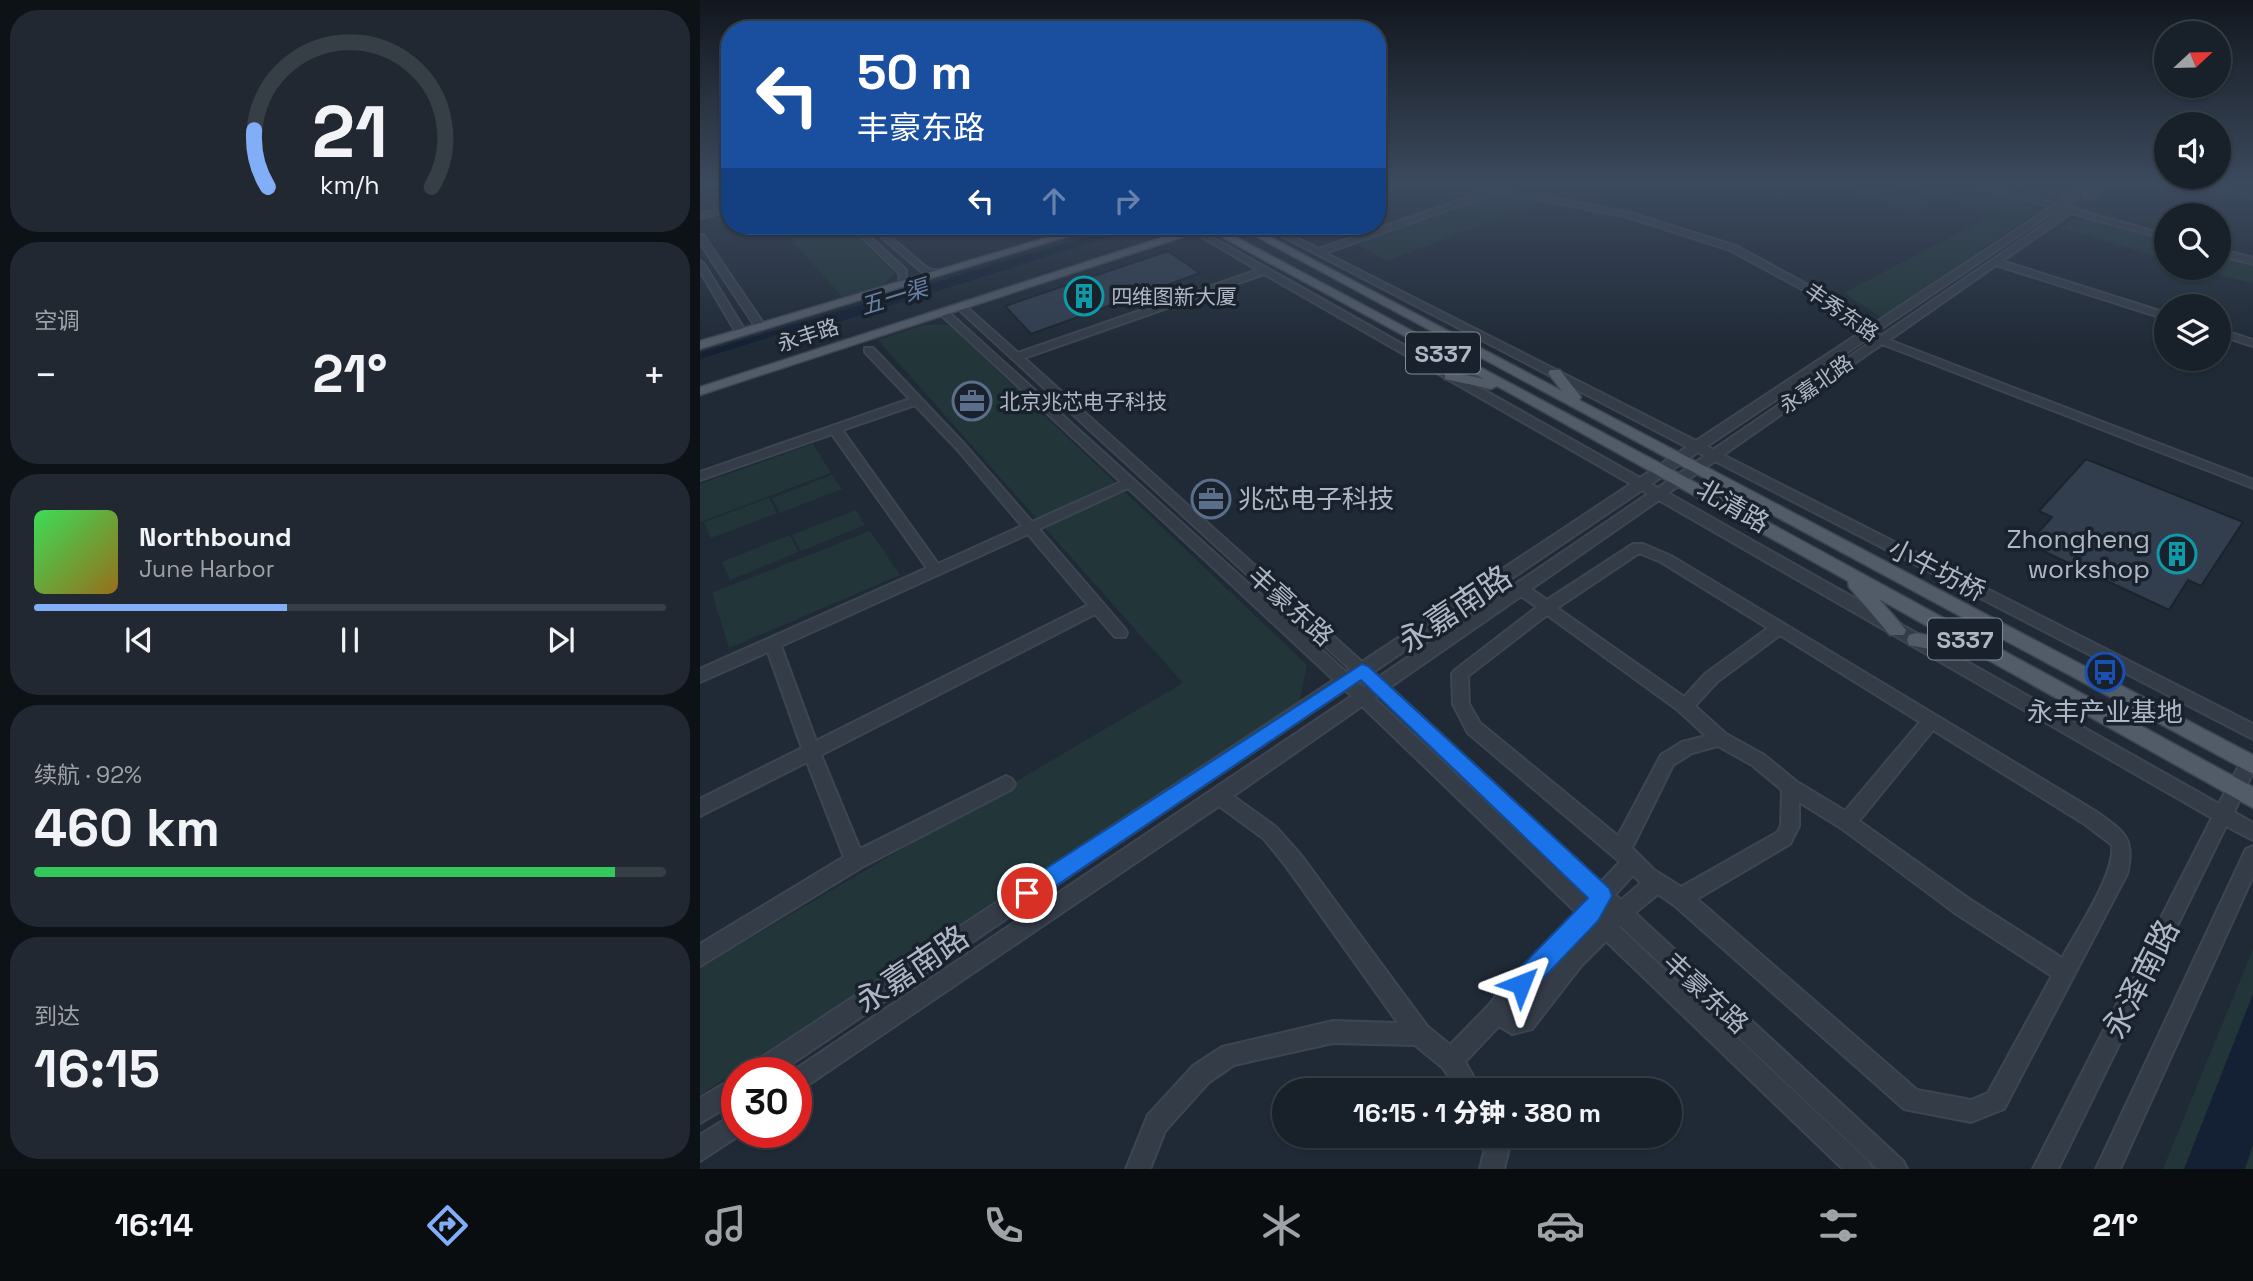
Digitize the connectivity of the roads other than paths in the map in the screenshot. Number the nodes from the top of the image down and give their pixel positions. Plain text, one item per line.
1 (700, 237) edge
2 (865, 237) edge
3 (886, 237) edge
4 (1060, 237) edge
5 (1165, 237) edge
6 (1205, 237) edge
7 (1228, 237) edge
8 (1262, 237) edge
9 (1288, 237) edge
10 (1364, 237) edge
11 (1697, 237) edge
12 (2020, 237) edge
13 (2027, 237) edge
14 (1319, 252) junction
15 (1258, 253) junction
16 (2231, 253) edge
17 (1303, 258) junction
18 (2253, 259) edge
19 (1994, 262) junction
20 (700, 264) edge
21 (940, 272) junction
22 (1269, 272) junction
23 (1356, 272) junction
24 (903, 283) junction
25 (960, 306) junction
26 (942, 311) junction
27 (2154, 312) edge
28 (760, 327) junction
29 (1873, 330) junction
30 (741, 332) junction
31 (2231, 336) edge
32 (1884, 337) junction
33 (2253, 343) edge
34 (700, 345) edge
35 (869, 350) dead end
36 (1018, 357) junction
37 (1555, 373) junction
38 (1450, 376) junction
39 (1513, 390) junction
40 (700, 391) edge
41 (918, 400) junction
42 (1580, 405) junction
43 (834, 428) junction
44 (1696, 446) junction
45 (1713, 455) junction
46 (1679, 458) junction
47 (1696, 467) junction
48 (701, 472) edge
49 (2253, 474) edge
50 (1670, 475) junction
51 (1130, 483) junction
52 (1641, 484) junction
53 (2253, 484) edge
54 (1658, 494) junction
55 (1030, 527) junction
56 (935, 569) junction
57 (1846, 573) junction
58 (1521, 589) junction
59 (1098, 606) junction
60 (1546, 608) junction
61 (1778, 629) junction
62 (1897, 630) junction
63 (1120, 633) dead end
64 (1916, 640) junction
65 (773, 643) junction
66 (1991, 653) junction
67 (1362, 671) junction
68 (700, 676) edge
69 (1346, 681) junction
70 (1377, 685) junction
71 (1362, 696) junction
72 (1685, 706) junction
73 (1930, 722) junction
74 (2253, 732) edge
75 (1720, 739) junction
76 (811, 751) junction
77 (2251, 761) edge
78 (1006, 784) dead end
79 (1791, 787) junction
80 (2245, 794) edge
81 (1219, 796) junction
82 (700, 808) edge
83 (2224, 814) junction
84 (1847, 822) junction
85 (2253, 832) edge
86 (2253, 855) edge
87 (1627, 856) junction
88 (855, 861) junction
89 (1657, 882) junction
90 (1681, 898) junction
91 (1604, 913) junction
92 (700, 956) edge
93 (2066, 973) junction
94 (1419, 1034) junction
95 (782, 1057) edge
96 (1451, 1060) junction
97 (812, 1071) edge
98 (1462, 1078) edge
99 (721, 1098) edge
100 (700, 1112) edge
101 (721, 1134) edge
102 (1497, 1148) edge
103 (700, 1149) edge
104 (1138, 1169) edge
105 (1492, 1169) edge
106 (1860, 1169) edge
107 (1895, 1169) edge
108 (2045, 1169) edge
109 (2108, 1169) edge

1 - 28 street
2 - 24 street
3 - 21 street
4 - 21 main road, 永丰路
5 - 25 main road, 永丰路
6 - 22 street, 北清路
7 - 15 main road, 北清路 / S337
8 - 17 main road, 北清路 / S337
9 - 14 street, 北清路
10 - 14 street
11 - 29 street, 丰秀东路
12 - 29 street, 永嘉北路
13 - 19 street, 永嘉北路
14 - 23 street, 北清路
15 - 22 main road
15 - 39 main road, 北清路 / S337
16 - 18 street
17 - 23 main road
17 - 42 main road, 北清路 / S337
19 - 27 street
19 - 32 street, 永嘉北路
20 - 30 street
21 - 24 main road, 永丰路
22 - 36 street
22 - 38 street, 北清路
23 - 37 street, 北清路
24 - 28 main road, 永丰路
25 - 26 main road, 永丰路
25 - 36 street, 丰豪东路
26 - 40 main road, 永丰路
26 - 51 street, 丰豪东路
28 - 30 main road, 永丰路
29 - 32 street, 丰秀东路
29 - 44 street, 永嘉北路
30 - 34 main road, 永丰路
31 - 33 street
32 - 45 street, 永嘉北路
32 - 49 street, 丰秀东路
32 - 53 street, 丰秀东路
35 - 41 street
36 - 67 street, 丰豪东路
37 - 42 main road
37 - 44 street, 北清路
38 - 39 main road
38 - 52 street, 北清路
39 - 50 main road, 北清路 / S337
41 - 43 street
41 - 55 street
42 - 46 main road, 北清路 / S337
43 - 48 street
43 - 56 street
44 - 45 street, 小牛坊桥
44 - 46 street, 永嘉北路
45 - 47 street, 永嘉北路
45 - 74 street, 小牛坊桥
46 - 47 main road, 北清路 / S337
46 - 50 street, 永嘉北路
47 - 50 street, 永嘉北路
47 - 77 main road, 北清路 / S337
50 - 52 street, 永嘉南路
50 - 54 street, 永嘉南路
50 - 57 main road, 北清路 / S337
51 - 55 street
51 - 69 street, 丰豪东路
52 - 54 street, 北清路
52 - 67 street, 永嘉南路
54 - 58 street, 永嘉南路
54 - 62 street, 北清路
55 - 56 street
55 - 59 street
56 - 65 street
57 - 62 main road
57 - 66 main road, 北清路 / S337
58 - 60 street
58 - 70 street, 永嘉南路
59 - 63 street
59 - 76 street
60 - 61 street
60 - 72 street
60 - 87 street
61 - 72 street
61 - 73 street
62 - 64 street, 北清路
64 - 66 main road
64 - 83 street, 北清路
65 - 68 street
65 - 76 street
66 - 80 main road, 北清路 / S337
67 - 69 street, 永嘉南路
67 - 70 street, 丰豪东路
69 - 71 street, 丰豪东路
69 - 95 street, 永嘉南路
70 - 71 street, 永嘉南路
70 - 91 street, 丰豪东路
71 - 81 street, 永嘉南路
71 - 91 street, 丰豪东路
72 - 75 street
73 - 84 street
73 - 93 street
75 - 79 street
75 - 87 street
76 - 82 street
76 - 88 street
77 - 80 street, 永泽南路
78 - 88 street
79 - 84 street
79 - 90 street
80 - 83 street, 永泽南路
81 - 94 street
81 - 97 street, 永嘉南路
83 - 85 street, 北清路
83 - 108 street, 永泽南路
84 - 93 street
86 - 109 street, 永泽南路
87 - 89 street
87 - 91 street
88 - 92 street
89 - 90 street
89 - 91 street
90 - 93 street
91 - 96 street
91 - 106 street, 丰豪东路
91 - 107 street, 丰豪东路
94 - 96 street
94 - 104 street
96 - 98 street
99 - 100 street
101 - 103 street
102 - 105 street

